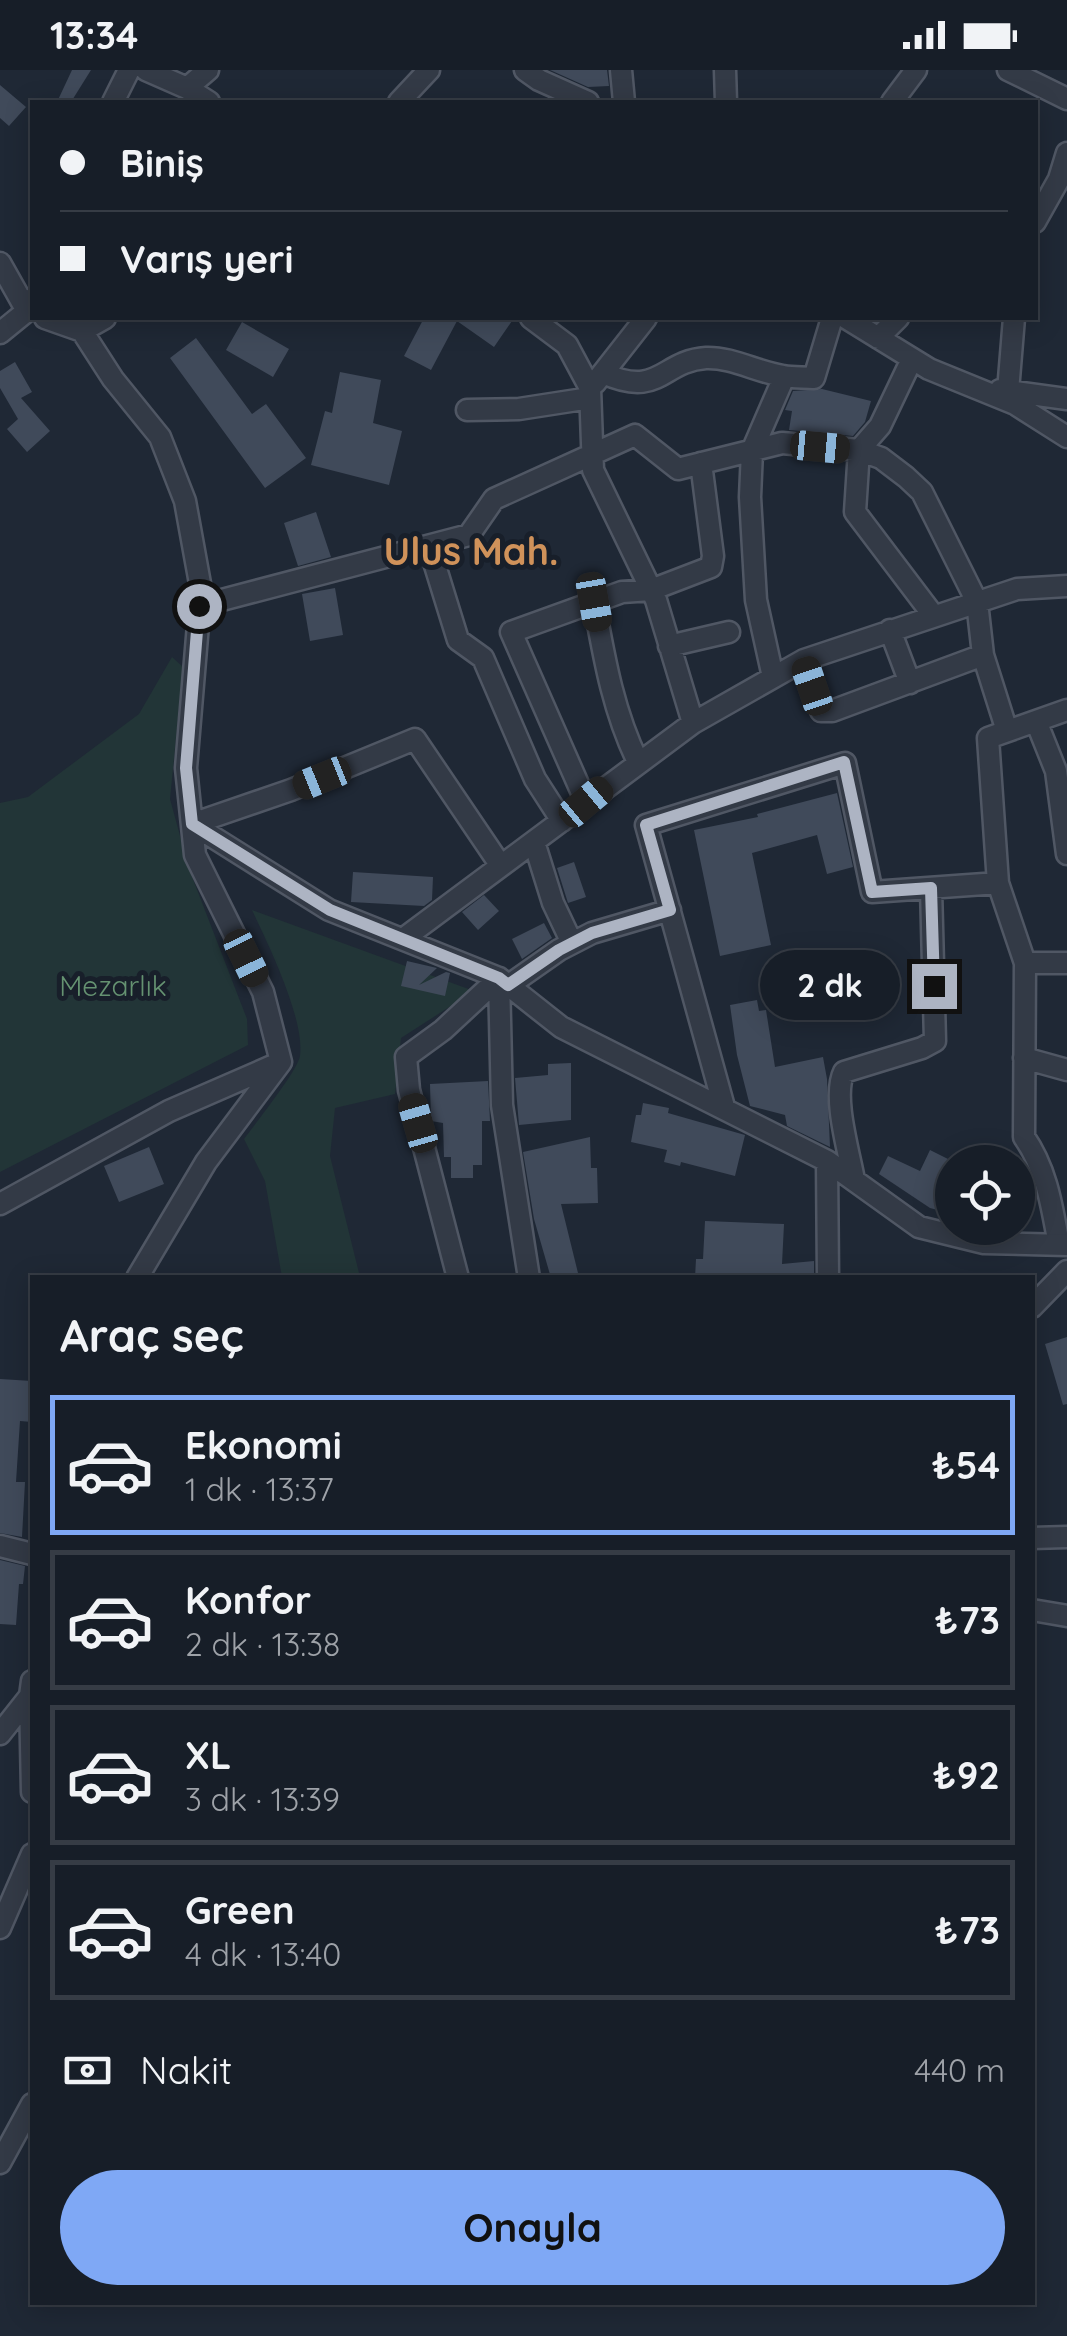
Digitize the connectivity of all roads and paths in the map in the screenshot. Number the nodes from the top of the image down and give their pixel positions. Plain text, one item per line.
1 (129, 70) edge
2 (146, 70) edge
3 (208, 70) edge
4 (429, 70) edge
5 (526, 70) edge
6 (622, 70) edge
7 (725, 70) edge
8 (916, 70) edge
9 (1008, 70) edge
10 (187, 88) junction
11 (1067, 99) edge
12 (114, 100) edge
13 (206, 100) edge
14 (401, 100) edge
15 (583, 100) edge
16 (624, 100) edge
17 (726, 100) edge
18 (894, 100) edge
19 (1067, 153) edge
20 (1038, 217) edge
21 (0, 263) edge
22 (30, 304) edge
23 (30, 311) edge
24 (30, 313) edge
25 (0, 319) edge
26 (57, 320) edge
27 (101, 320) edge
28 (534, 320) edge
29 (644, 320) edge
30 (831, 320) edge
31 (849, 320) edge
32 (896, 320) edge
33 (1014, 320) edge
34 (82, 331) junction
35 (0, 333) edge
36 (878, 338) junction
37 (912, 359) junction
38 (784, 377) junction
39 (594, 386) junction
40 (969, 386) junction
41 (1008, 391) junction
42 (1067, 399) edge
43 (466, 410) dead end
44 (1067, 437) edge
45 (858, 450) junction
46 (752, 451) junction
47 (592, 452) junction
48 (701, 463) junction
49 (429, 546) junction
50 (1067, 586) edge
51 (651, 590) junction
52 (594, 602) junction
53 (977, 602) junction
54 (199, 606) junction
55 (933, 615) junction
56 (890, 630) junction
57 (728, 632) dead end
58 (670, 646) junction
59 (983, 655) junction
60 (804, 660) junction
61 (773, 677) junction
62 (910, 682) junction
63 (1067, 710) edge
64 (1036, 721) junction
65 (693, 722) junction
66 (1007, 731) junction
67 (638, 762) junction
68 (586, 802) junction
69 (562, 821) junction
70 (192, 824) junction
71 (534, 842) junction
72 (1067, 854) edge
73 (501, 866) junction
74 (998, 883) junction
75 (931, 888) junction
76 (670, 910) junction
77 (403, 939) junction
78 (572, 943) junction
79 (1025, 963) junction
80 (1067, 964) edge
81 (504, 982) junction
82 (1024, 1058) junction
83 (281, 1062) junction
84 (1067, 1070) edge
85 (724, 1107) junction
86 (827, 1161) junction
87 (854, 1180) junction
88 (1058, 1187) edge
89 (0, 1204) edge
90 (1063, 1245) edge
91 (1067, 1271) edge
92 (139, 1275) edge
93 (457, 1275) edge
94 (529, 1275) edge
95 (828, 1275) edge
96 (1035, 1304) edge
97 (1067, 1537) edge
98 (1035, 1538) edge
99 (0, 1546) edge
100 (30, 1554) edge
101 (1035, 1611) edge
102 (1067, 1616) edge
103 (30, 1690) edge
104 (0, 1733) edge
105 (30, 1859) edge
106 (0, 1928) edge
107 (30, 2108) edge
108 (0, 2162) edge

1 - 12 street
2 - 10 street
3 - 10 street
4 - 14 street
5 - 15 street
6 - 16 street
7 - 17 street
8 - 18 street
9 - 11 street
10 - 13 street
19 - 20 street
21 - 22 street
23 - 25 street
24 - 35 street
26 - 34 street
27 - 34 street
28 - 39 street
29 - 39 street
30 - 38 street
31 - 36 street
32 - 36 street
33 - 41 street
34 - 54 street
36 - 37 street
37 - 40 street
37 - 45 street
38 - 39 street
38 - 46 street
39 - 43 street
39 - 47 street
40 - 41 street
40 - 44 street
41 - 42 street
45 - 46 street
45 - 53 street
45 - 55 street
46 - 48 street
46 - 61 street
47 - 48 street
47 - 49 street
47 - 51 street
48 - 51 street
49 - 54 street
49 - 69 street
50 - 53 street
51 - 52 street
51 - 58 street
52 - 67 street
52 - 68 street
53 - 55 street
53 - 59 street
54 - 70 street
55 - 56 street
56 - 60 street
56 - 62 street
57 - 58 street
58 - 65 street
59 - 62 street
59 - 66 street
60 - 61 street
60 - 62 street
61 - 65 street
63 - 64 street
64 - 66 street
64 - 72 street
65 - 67 street
66 - 74 street
67 - 68 street
68 - 69 street
69 - 71 street
70 - 73 street
70 - 77 street
70 - 83 street
71 - 73 street
71 - 78 street
73 - 77 street
74 - 75 street
74 - 79 street
75 - 76 street
75 - 87 street
76 - 78 street
76 - 85 street
77 - 81 street
78 - 81 street
79 - 80 street
79 - 82 street
81 - 85 street
81 - 93 street
81 - 94 street
82 - 84 street
82 - 88 street
83 - 89 street
83 - 92 street
85 - 86 street
86 - 87 street
86 - 95 street
87 - 90 street
88 - 90 street
91 - 96 street
97 - 98 street
99 - 100 street
101 - 102 street
103 - 104 street
105 - 106 street
107 - 108 street

